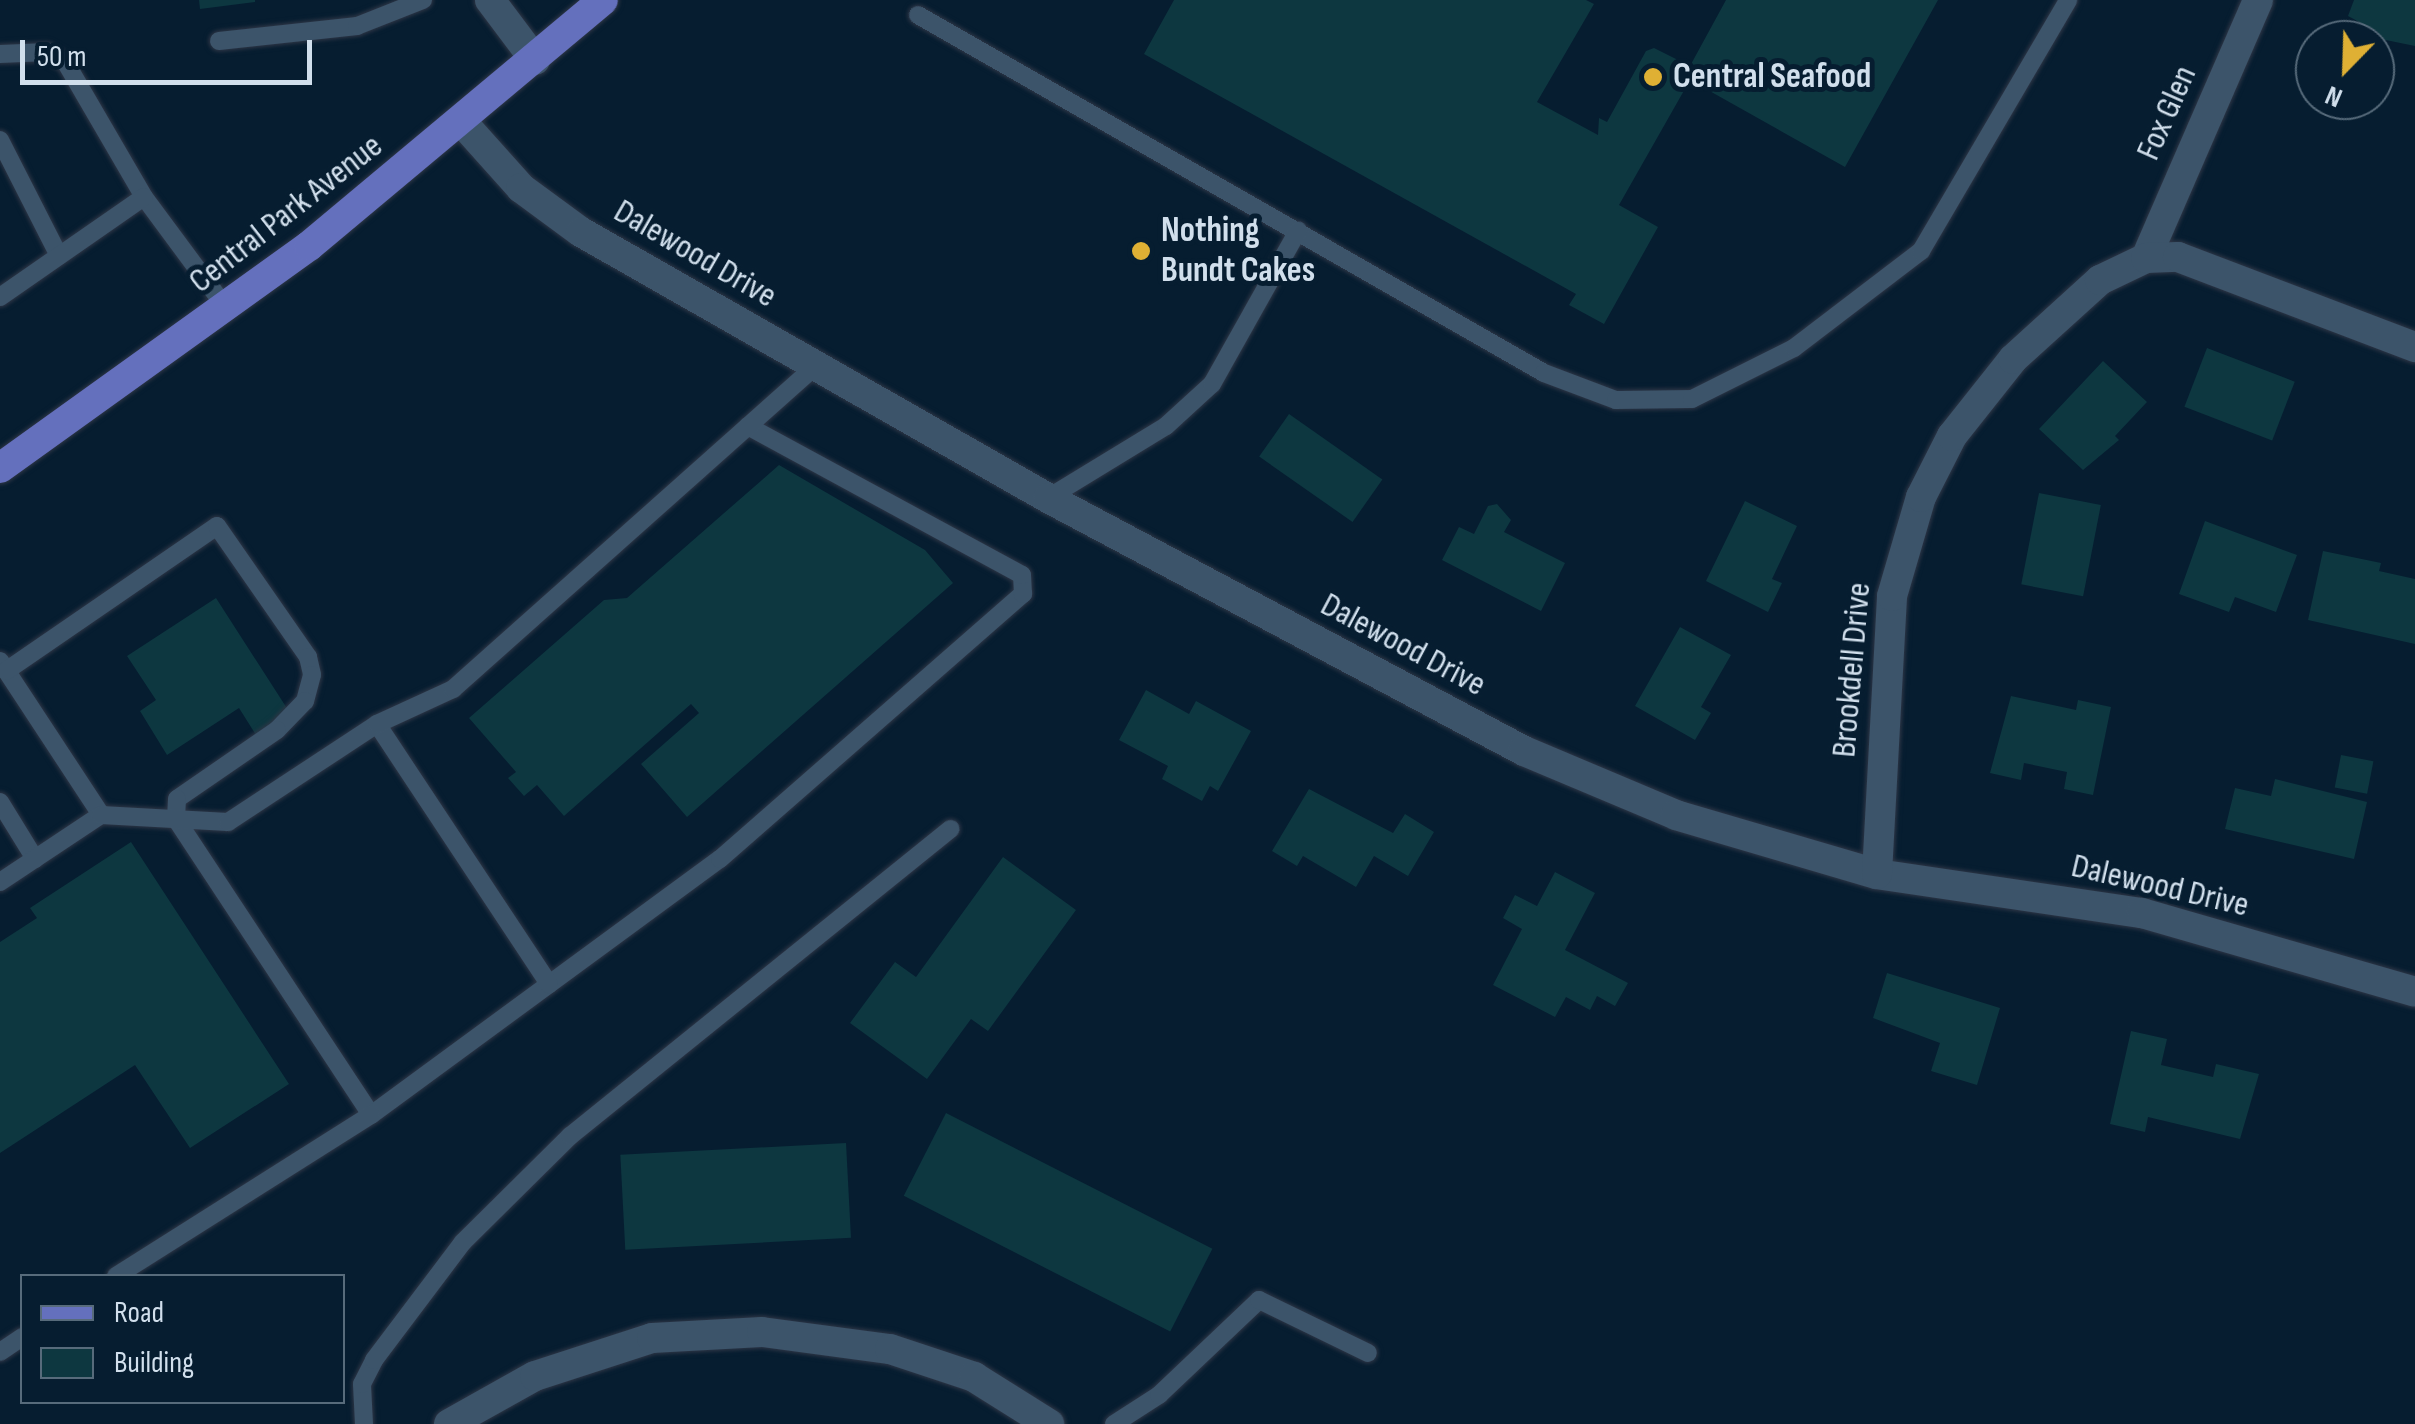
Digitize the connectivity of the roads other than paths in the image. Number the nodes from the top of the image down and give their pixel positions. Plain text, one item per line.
1 (422, 0) edge
2 (490, 0) edge
3 (603, 0) edge
4 (2068, 0) edge
5 (2258, 0) edge
6 (918, 15) dead end
7 (219, 41) dead end
8 (0, 54) edge
9 (535, 60) junction
10 (462, 122) junction
11 (0, 140) edge
12 (144, 197) junction
13 (1298, 232) junction
14 (59, 256) junction
15 (2146, 258) junction
16 (0, 296) edge
17 (226, 308) junction
18 (2406, 337) edge
19 (816, 366) junction
20 (748, 426) junction
21 (0, 468) edge
22 (1048, 498) junction
23 (3, 666) edge
24 (377, 724) junction
25 (0, 802) edge
26 (102, 814) junction
27 (176, 819) junction
28 (950, 829) dead end
29 (35, 859) junction
30 (1877, 874) junction
31 (0, 882) edge
32 (549, 984) junction
33 (2415, 992) edge
34 (371, 1115) junction
35 (119, 1274) edge
36 (1368, 1353) dead end
37 (364, 1424) edge
38 (449, 1424) edge
39 (1049, 1424) edge
40 (1114, 1424) edge

1 - 7 lane
2 - 9 street
3 - 9 main road, Central Park Avenue
4 - 13 lane
5 - 15 street, Fox Glen
6 - 13 lane
8 - 12 lane
9 - 10 main road, Central Park Avenue
10 - 17 main road, Central Park Avenue
10 - 19 street, Dalewood Drive
11 - 14 lane
12 - 14 lane
12 - 17 lane
13 - 22 lane
14 - 16 lane
15 - 18 street
15 - 30 street, Brookdell Drive
17 - 21 main road, Central Park Avenue
19 - 20 lane
19 - 22 street, Dalewood Drive
20 - 24 lane
20 - 32 lane
22 - 30 street, Dalewood Drive
23 - 26 lane
23 - 27 lane
24 - 27 lane
24 - 32 lane
25 - 29 lane
26 - 27 lane
26 - 29 lane
27 - 34 lane
28 - 37 lane
29 - 31 lane
30 - 33 street, Dalewood Drive
32 - 34 lane
34 - 35 lane
36 - 40 lane
38 - 39 street

